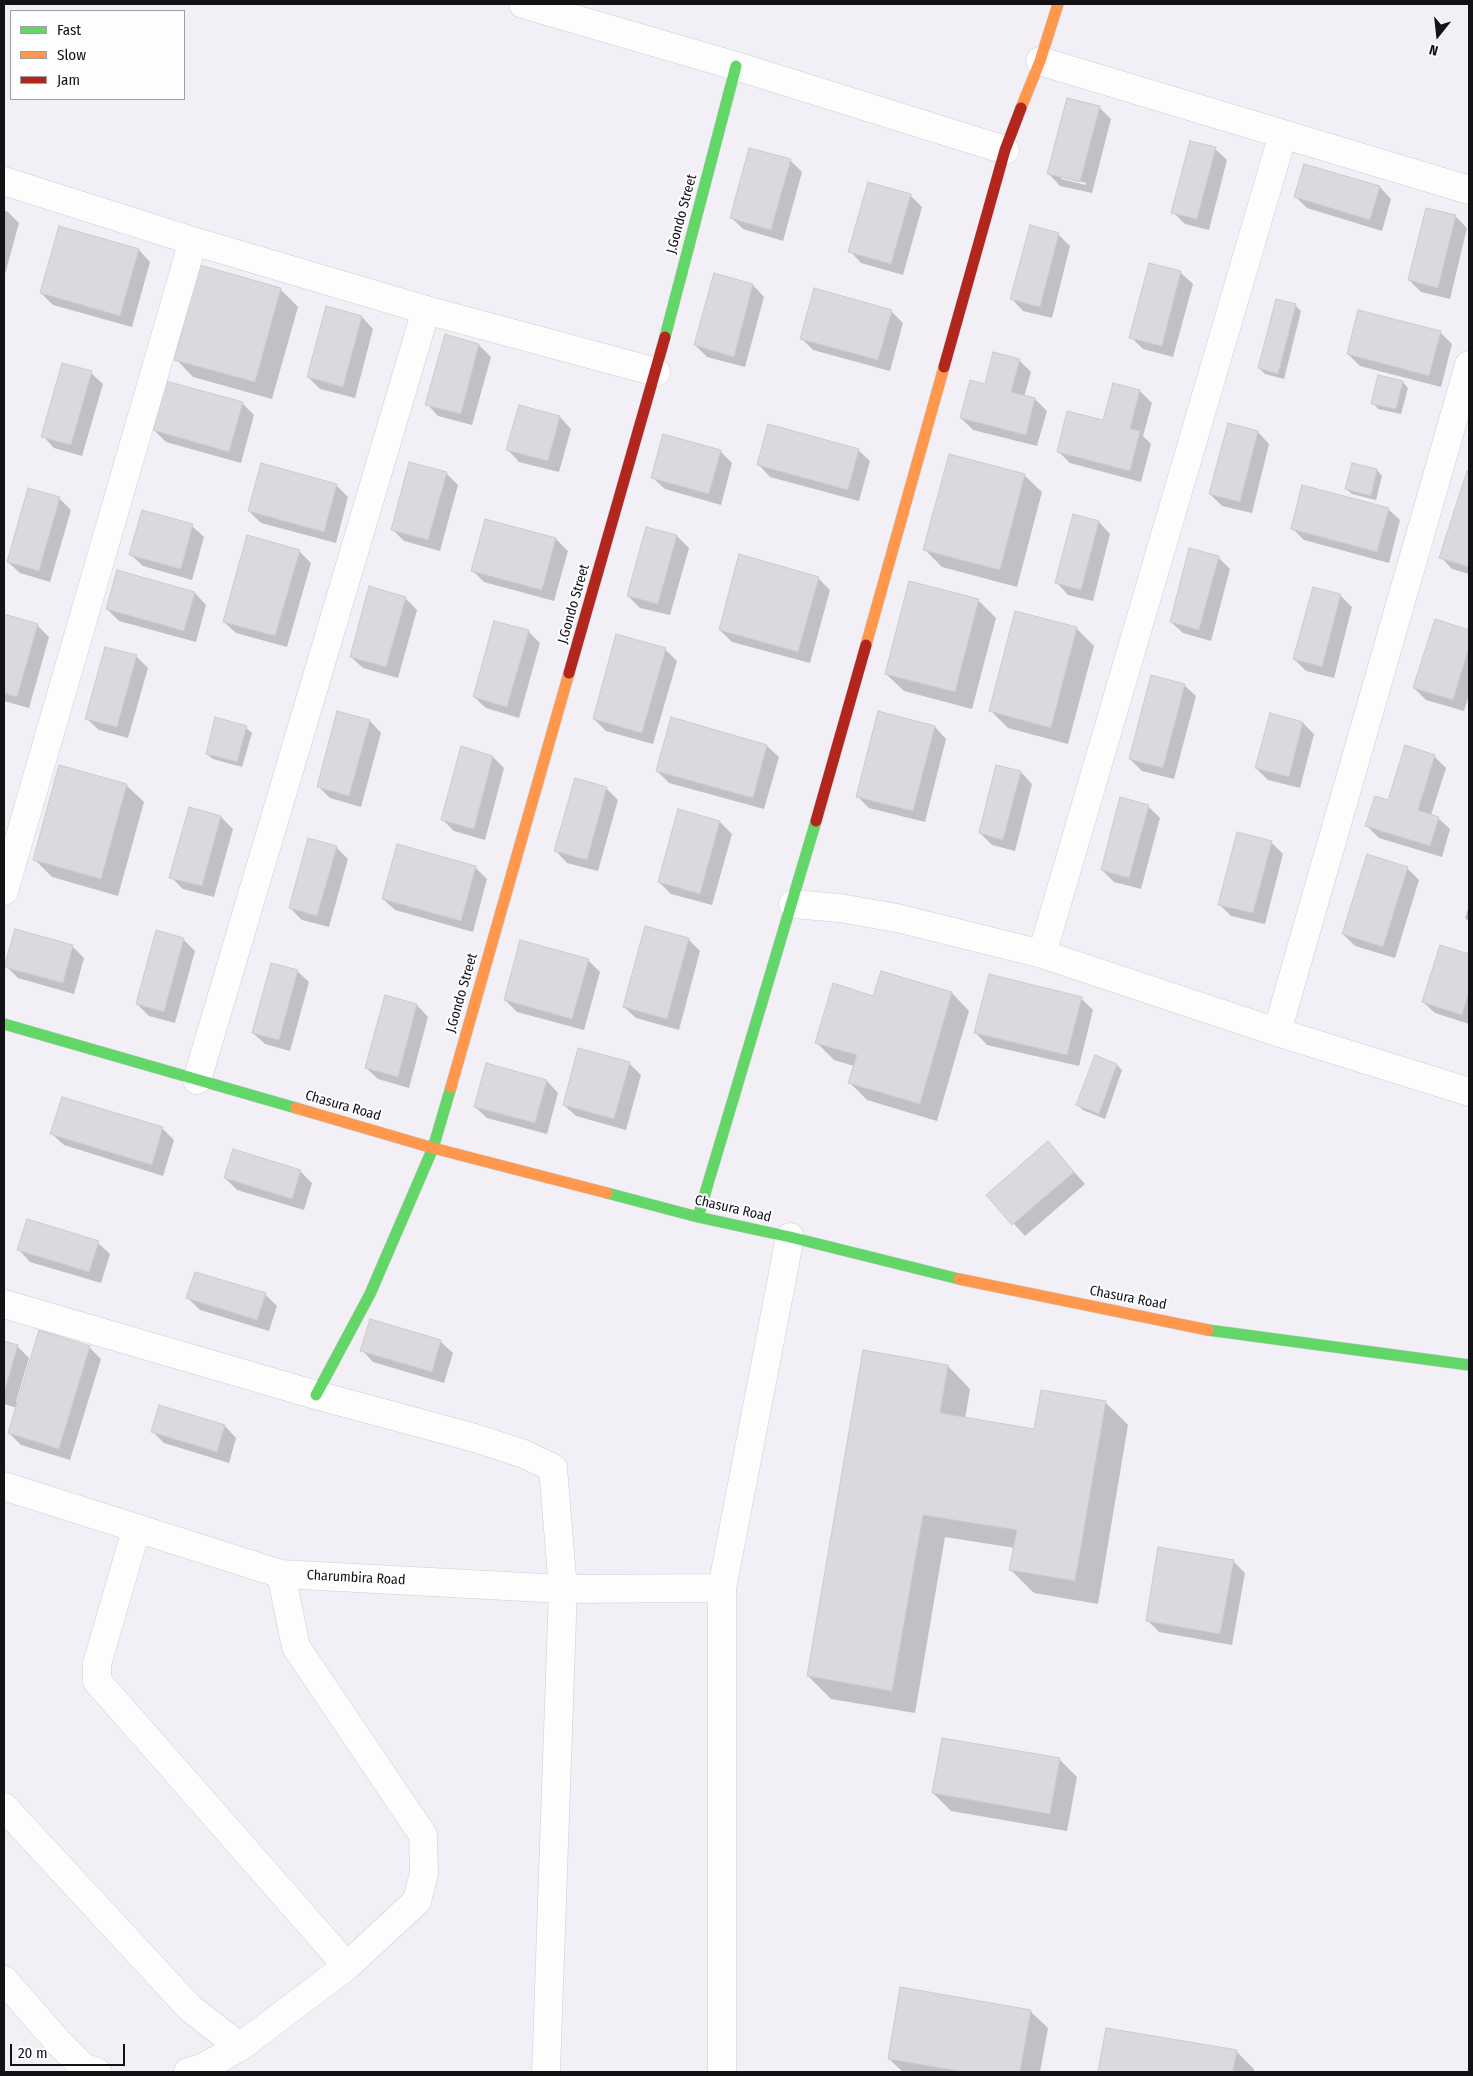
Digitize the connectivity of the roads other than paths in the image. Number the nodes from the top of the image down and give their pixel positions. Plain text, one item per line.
1 (523, 4) edge
2 (1058, 4) edge
3 (1040, 62) junction
4 (736, 66) junction
5 (1283, 134) junction
6 (1005, 150) junction
7 (4, 181) edge
8 (1469, 190) edge
9 (193, 240) junction
10 (426, 310) junction
11 (1469, 366) edge
12 (656, 372) junction
13 (4, 891) edge
14 (793, 904) junction
15 (1042, 954) junction
16 (4, 1024) edge
17 (1277, 1032) junction
18 (197, 1080) junction
19 (1469, 1092) edge
20 (433, 1148) junction
21 (698, 1217) junction
22 (790, 1237) junction
23 (4, 1304) edge
24 (1469, 1365) edge
25 (316, 1395) junction
26 (4, 1486) edge
27 (136, 1530) junction
28 (281, 1574) junction
29 (722, 1588) junction
30 (563, 1589) junction
31 (4, 1806) edge
32 (347, 1966) junction
33 (4, 1980) edge
34 (240, 2047) junction
35 (97, 2072) edge
36 (188, 2072) edge
37 (546, 2072) edge
38 (722, 2072) edge

1 - 4 street
2 - 3 street
3 - 5 street
3 - 6 street
4 - 6 street
4 - 12 street, J.Gondo Street
5 - 8 street
5 - 15 street
6 - 14 street
7 - 9 street
9 - 10 street
9 - 13 street
10 - 12 street
10 - 18 street
11 - 17 street
12 - 20 street, J.Gondo Street
14 - 15 street
14 - 21 street
15 - 17 street
16 - 18 street, Chasura Road
17 - 19 street
18 - 20 street, Chasura Road
20 - 21 street, Chasura Road
20 - 25 street, J.Gondo Street
21 - 22 street, Chasura Road
22 - 24 street, Chasura Road
22 - 29 street
23 - 25 street
25 - 30 street
26 - 27 street, Charumbira Road
27 - 28 street, Charumbira Road
27 - 32 street
28 - 30 street, Charumbira Road
28 - 32 street
29 - 30 street, Charumbira Road
29 - 38 street
30 - 37 street
31 - 34 street
32 - 34 street
33 - 35 street
34 - 36 street

